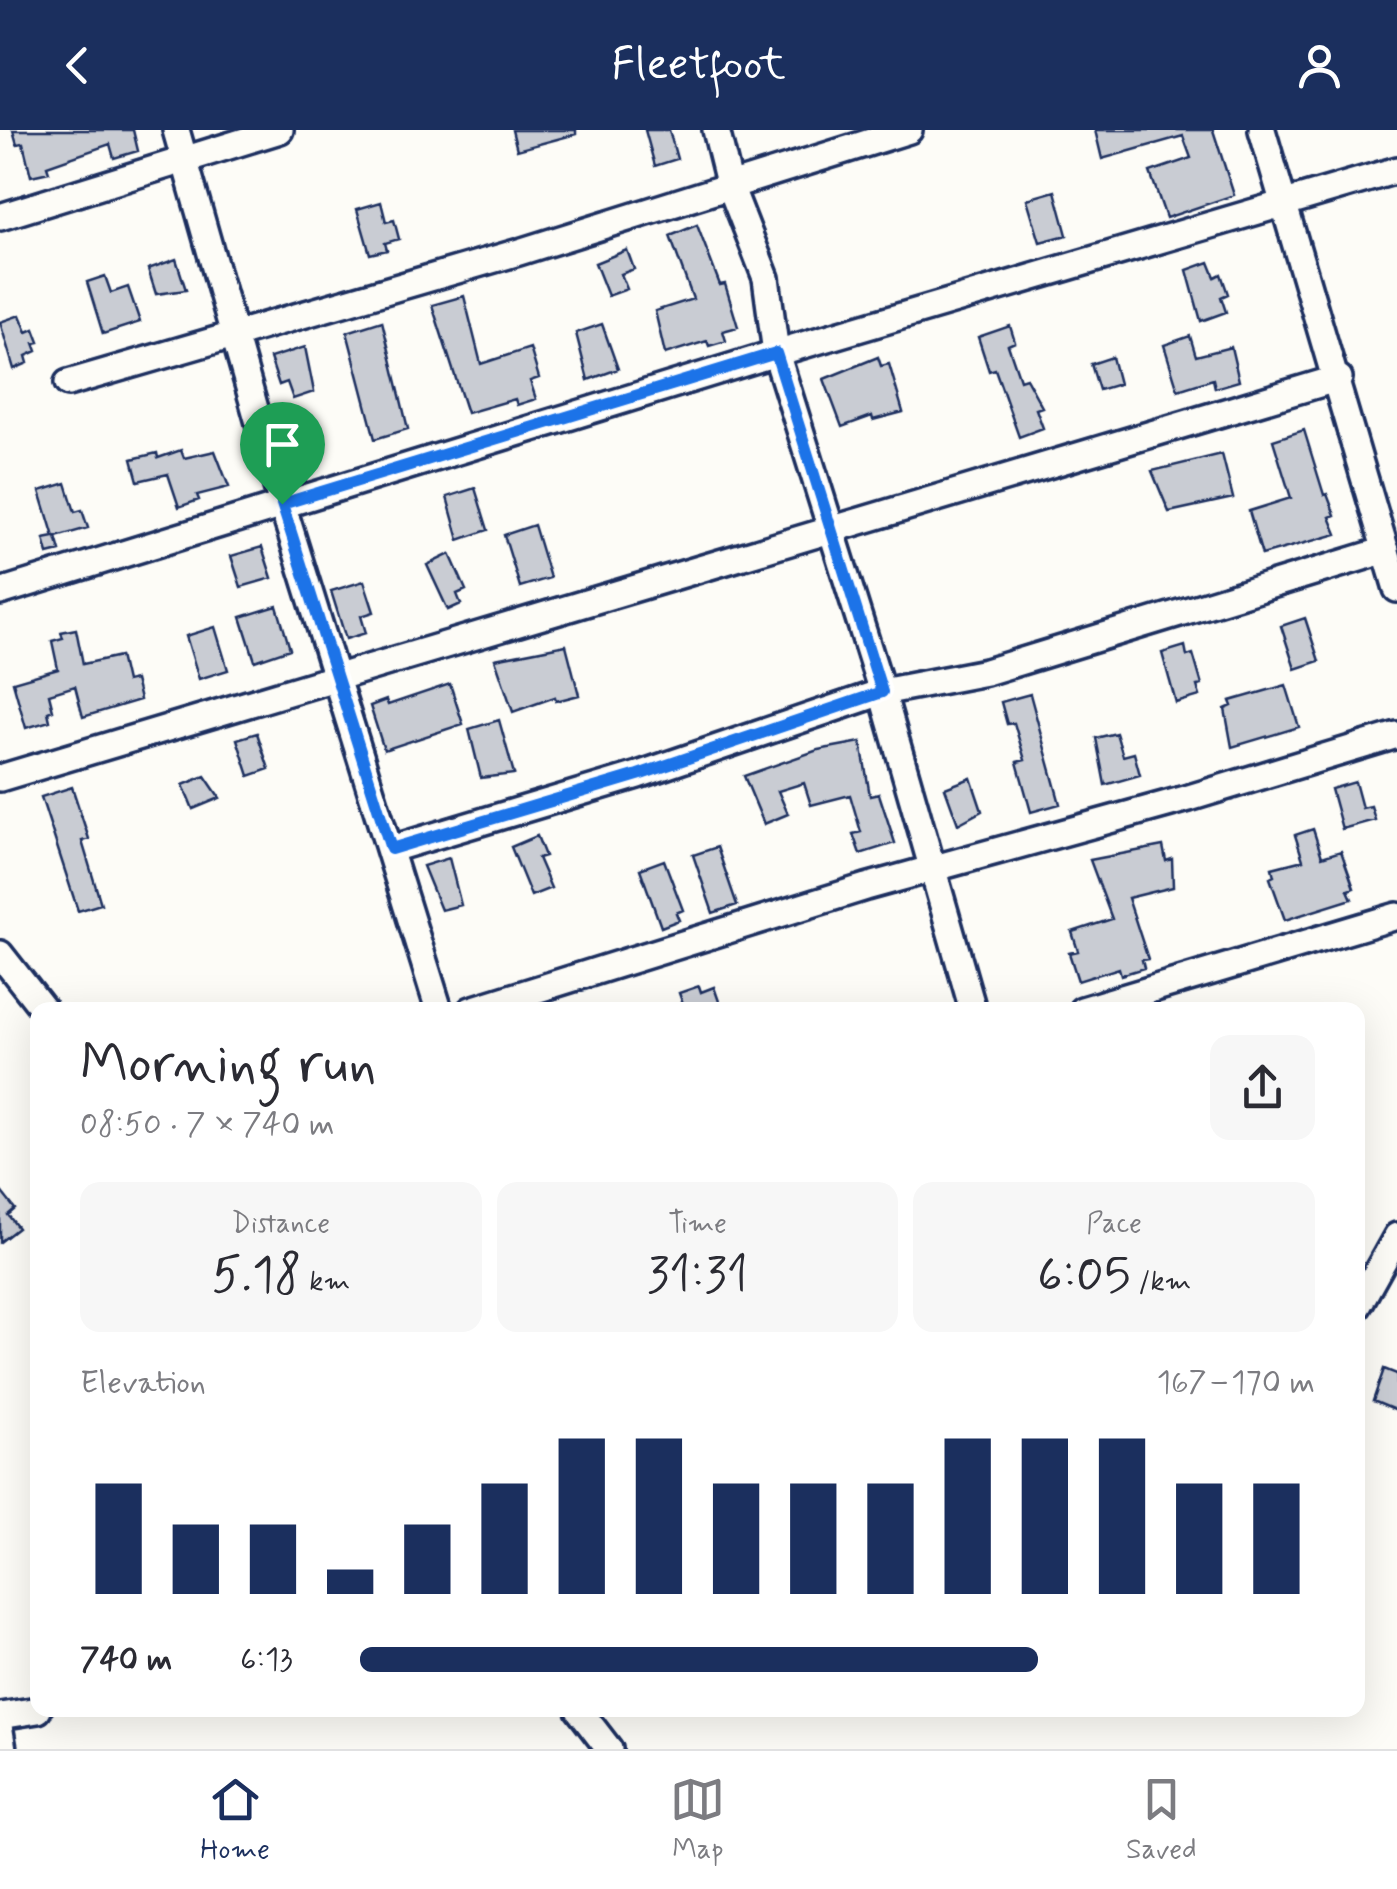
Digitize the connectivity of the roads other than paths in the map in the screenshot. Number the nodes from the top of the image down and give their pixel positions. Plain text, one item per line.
1 (176, 130) edge
2 (280, 130) edge
3 (716, 130) edge
4 (909, 130) edge
5 (1262, 130) edge
6 (184, 158) junction
7 (1397, 170) edge
8 (729, 183) junction
9 (1286, 200) junction
10 (0, 217) edge
11 (232, 335) junction
12 (776, 353) junction
13 (1338, 378) junction
14 (68, 383) dead end
15 (282, 504) junction
16 (830, 531) junction
17 (1386, 550) junction
18 (1397, 589) edge
19 (0, 592) edge
20 (338, 677) junction
21 (882, 692) junction
22 (1397, 735) edge
23 (0, 778) edge
24 (391, 849) junction
25 (930, 870) junction
26 (1397, 916) edge
27 (0, 954) edge
28 (38, 1002) edge
29 (437, 1002) edge
30 (497, 1002) edge
31 (971, 1002) edge
32 (1109, 1002) edge
33 (1397, 1236) edge
34 (1365, 1293) edge
35 (30, 1711) edge
36 (0, 1716) edge
37 (585, 1717) edge
38 (0, 1731) edge
39 (3, 1749) edge
40 (610, 1749) edge

1 - 6 street
2 - 6 street
3 - 8 street
4 - 8 street
5 - 9 street
6 - 10 street
6 - 11 street
7 - 9 street
8 - 11 street
8 - 12 street
9 - 12 street
9 - 13 street
11 - 14 street
11 - 15 street
12 - 15 street
12 - 16 street
13 - 16 street
13 - 17 street
15 - 19 street
15 - 20 street
16 - 20 street
16 - 21 street
17 - 18 street
17 - 21 street
20 - 23 street
20 - 24 street
21 - 24 street
21 - 25 street
22 - 25 street
24 - 29 street
25 - 30 street
25 - 31 street
26 - 32 street
27 - 28 street
33 - 34 street
35 - 36 street
37 - 40 street
38 - 39 street

